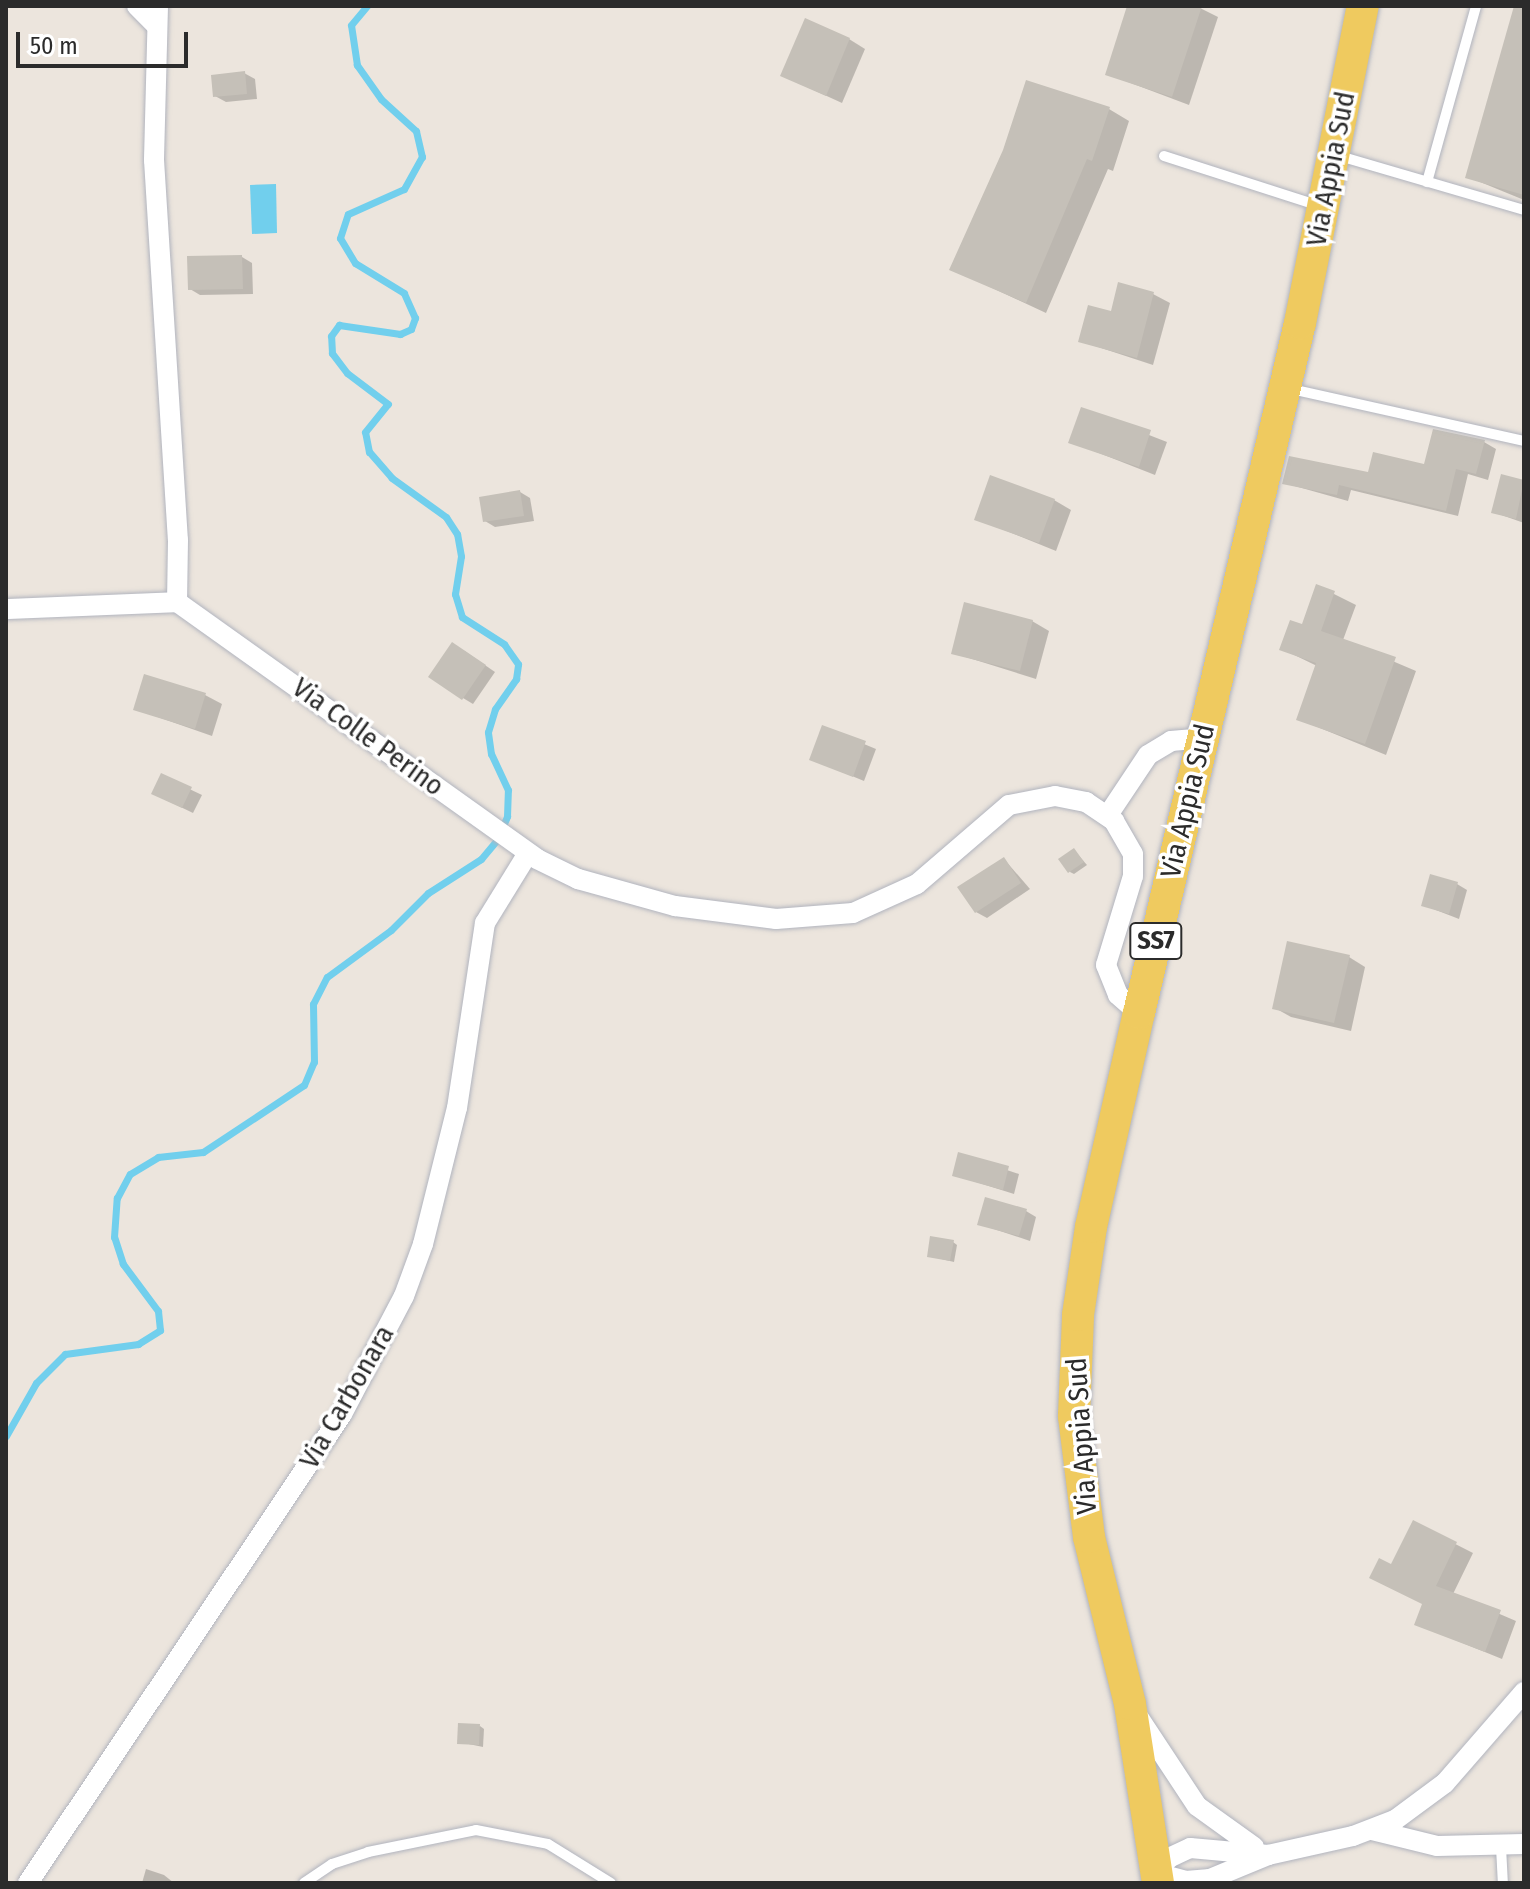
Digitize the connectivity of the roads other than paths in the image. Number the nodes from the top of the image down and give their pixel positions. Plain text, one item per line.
1 (137, 6) edge
2 (1363, 6) edge
3 (1476, 6) edge
4 (157, 15) edge
5 (1334, 154) junction
6 (1164, 156) dead end
7 (1427, 182) junction
8 (1323, 206) junction
9 (1524, 210) edge
10 (1285, 387) junction
11 (1524, 441) edge
12 (177, 602) junction
13 (6, 609) edge
14 (1203, 738) junction
15 (1108, 815) junction
16 (523, 850) junction
17 (1139, 1013) junction
18 (1524, 1692) edge
19 (1130, 1704) junction
20 (1372, 1830) junction
21 (1524, 1844) edge
22 (1501, 1847) junction
23 (1268, 1855) junction
24 (1157, 1878) edge
25 (28, 1883) edge
26 (304, 1883) edge
27 (611, 1883) edge
28 (1238, 1883) edge
29 (1503, 1883) edge

1 - 4 street
2 - 5 main road, Via Appia Sud / SS7
3 - 7 lane
4 - 12 street
5 - 7 lane
5 - 8 main road, Via Appia Sud / SS7
6 - 8 lane
7 - 9 lane
8 - 10 main road, Via Appia Sud / SS7
10 - 11 lane
10 - 14 main road, Via Appia Sud / SS7
12 - 13 street
12 - 16 street, Via Colle Perino
14 - 15 street
14 - 17 main road, Via Appia Sud / SS7
15 - 16 street, Via Colle Perino
15 - 17 street
16 - 25 street, Via Carbonara
17 - 19 main road, Via Appia Sud / SS7
18 - 20 street
19 - 23 street
19 - 24 main road, Via Appia Sud / SS7
20 - 22 street
20 - 23 street
21 - 22 street
22 - 29 lane
23 - 24 street
23 - 24 street
23 - 28 street
26 - 27 lane

